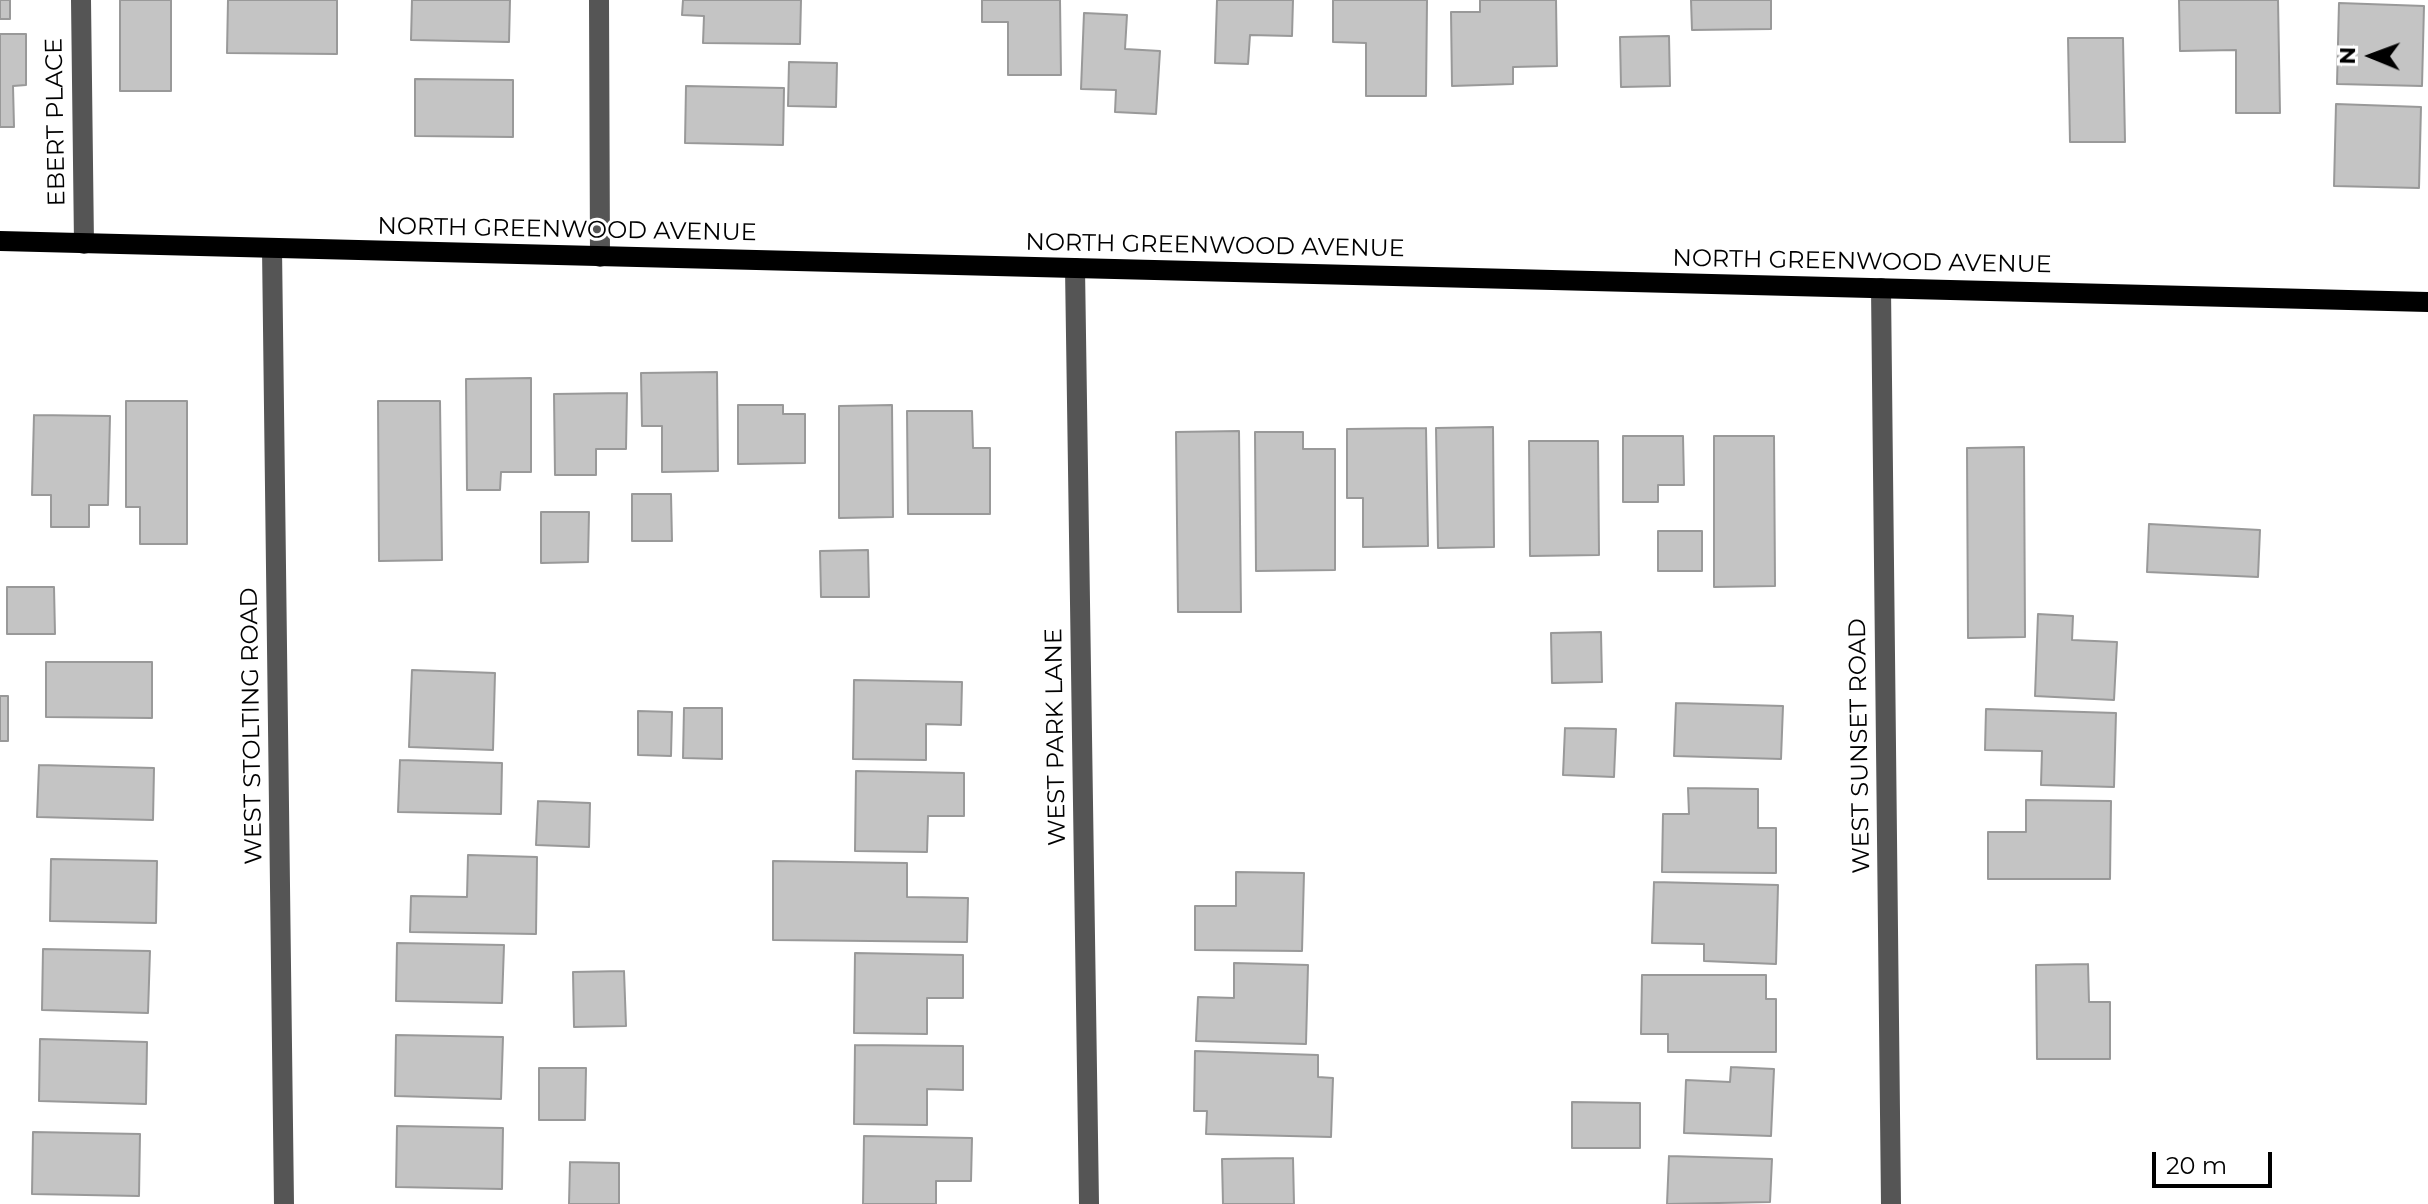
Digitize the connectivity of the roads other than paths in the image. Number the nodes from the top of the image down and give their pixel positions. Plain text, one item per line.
1 (81, 0) edge
2 (599, 0) edge
3 (0, 241) edge
4 (84, 244) junction
5 (272, 248) junction
6 (600, 257) junction
7 (1075, 268) junction
8 (1881, 288) junction
9 (2428, 302) edge
10 (284, 1204) edge
11 (1089, 1204) edge
12 (1891, 1204) edge

1 - 4 street, EBERT PLACE
2 - 6 street
3 - 4 main road, NORTH GREENWOOD AVENUE
4 - 5 main road, NORTH GREENWOOD AVENUE
5 - 6 main road, NORTH GREENWOOD AVENUE
5 - 10 street, WEST STOLTING ROAD
6 - 7 main road, NORTH GREENWOOD AVENUE
7 - 8 main road, NORTH GREENWOOD AVENUE
7 - 11 street, WEST PARK LANE
8 - 9 main road, NORTH GREENWOOD AVENUE
8 - 12 street, WEST SUNSET ROAD

